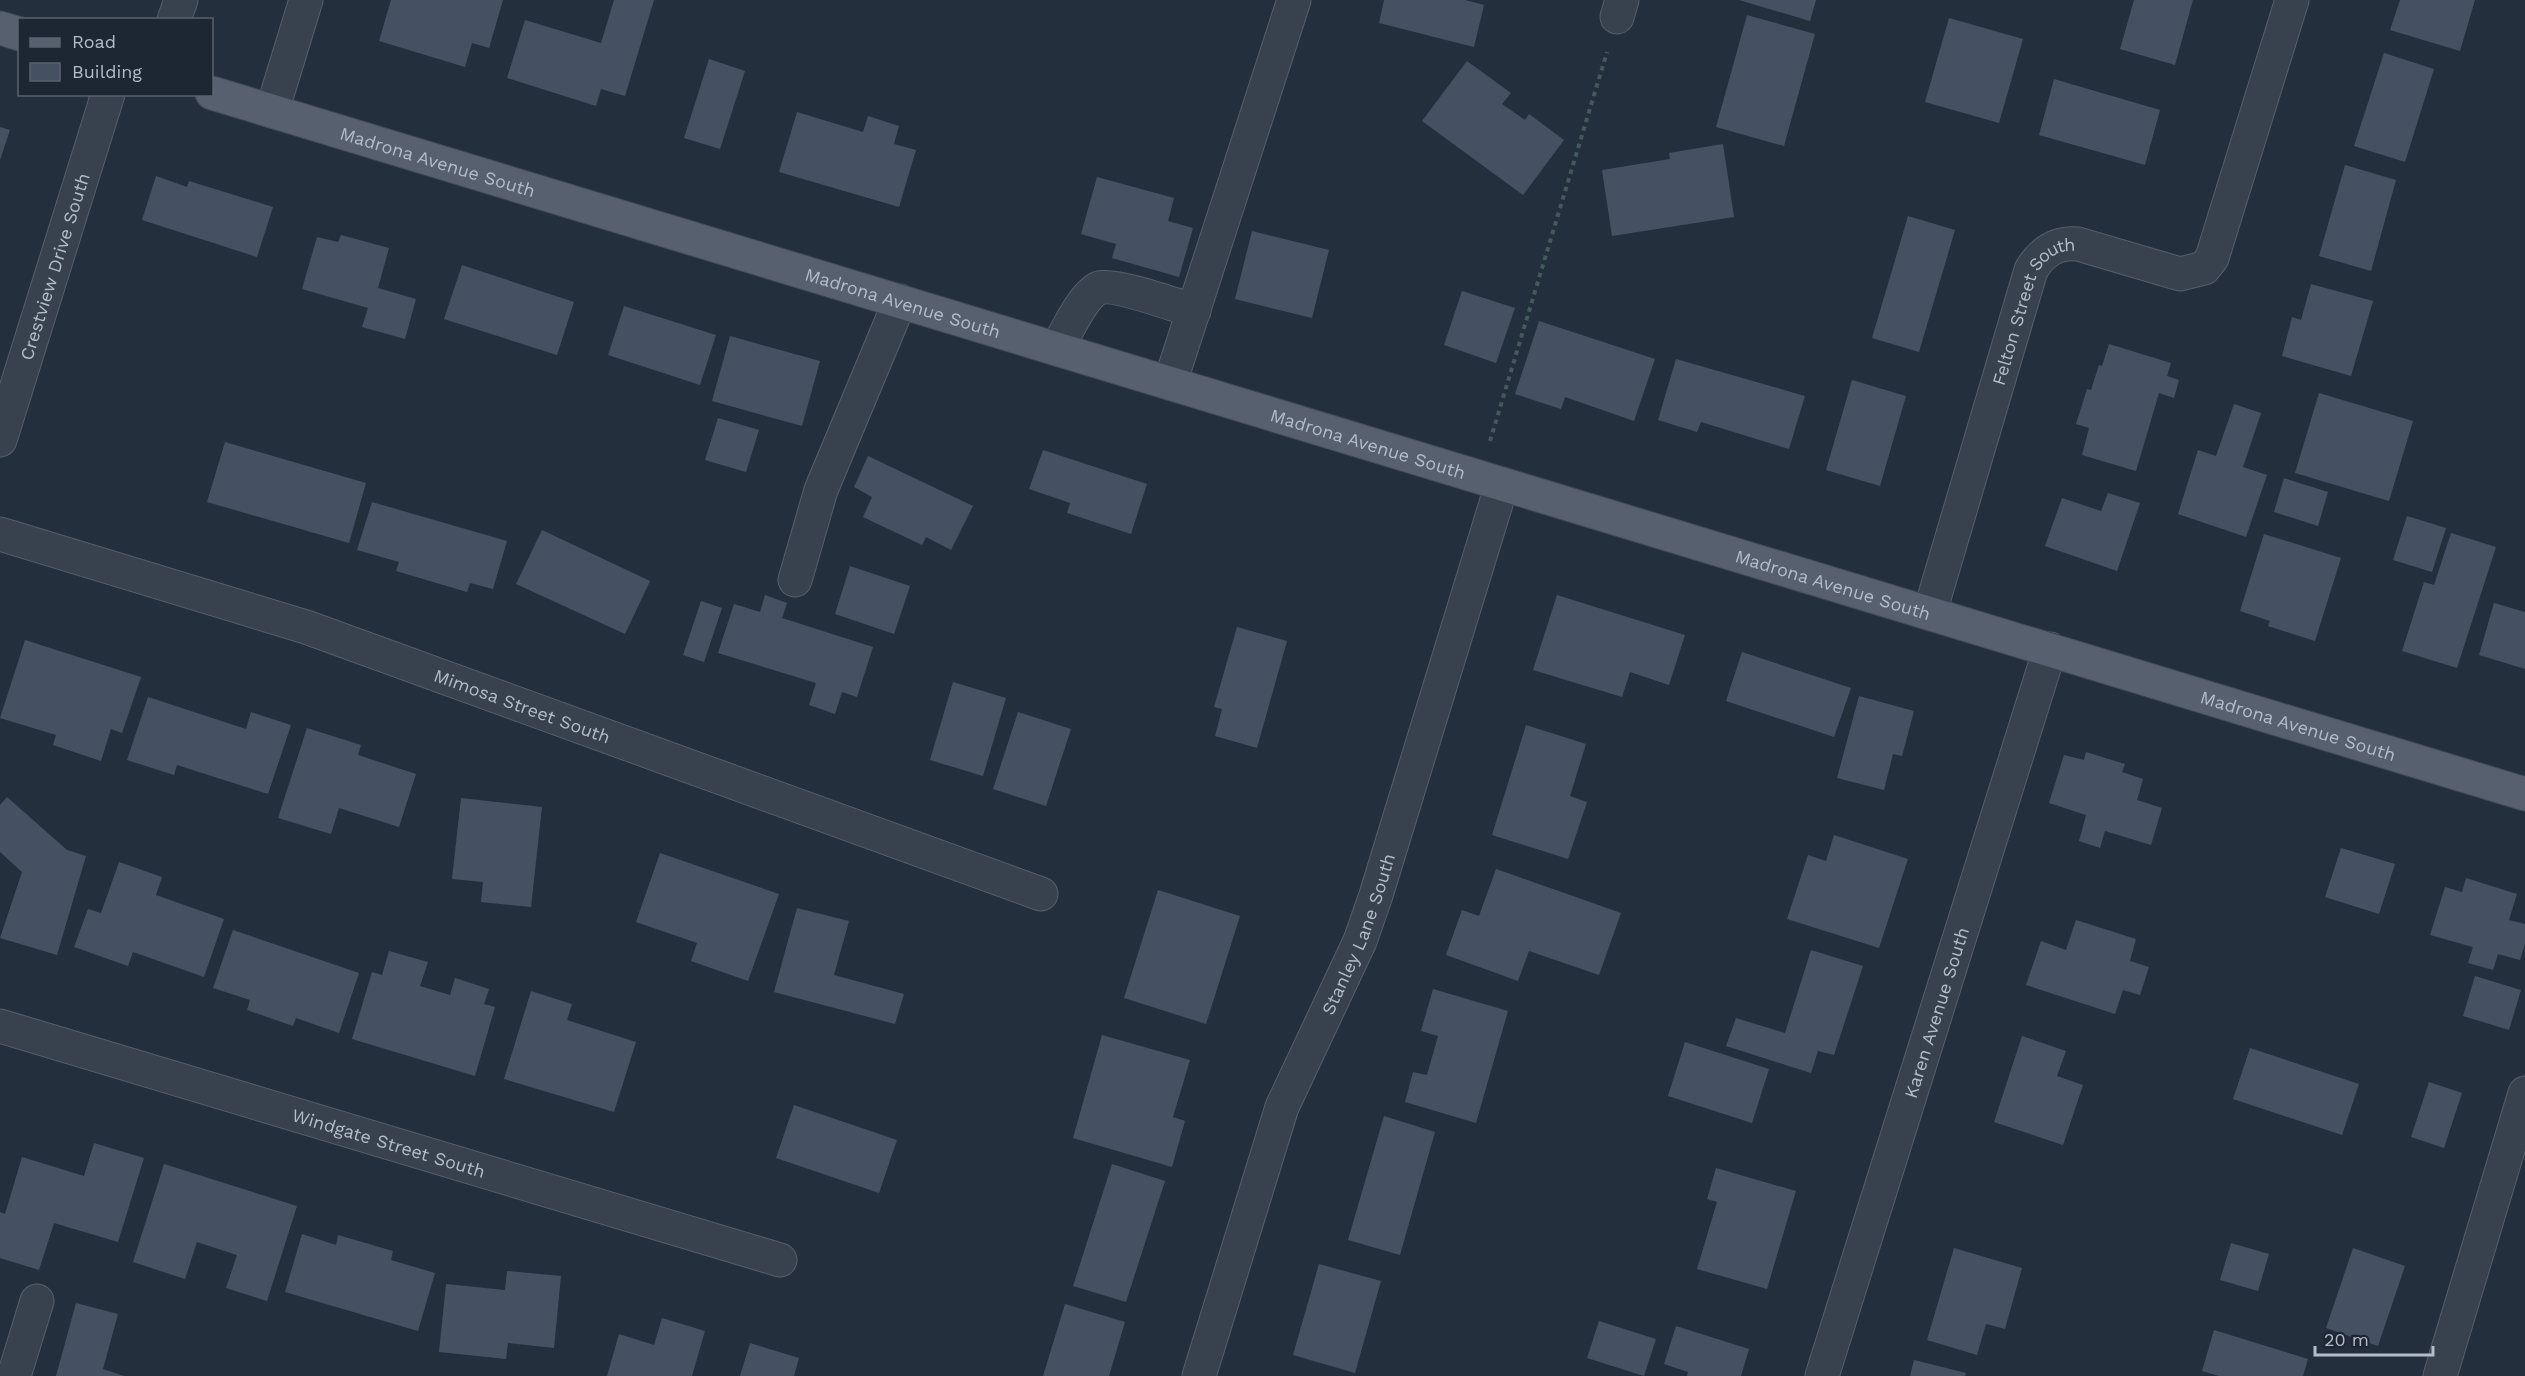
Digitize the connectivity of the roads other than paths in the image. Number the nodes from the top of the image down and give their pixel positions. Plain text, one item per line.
1 (181, 0) edge
2 (306, 0) edge
3 (1294, 0) edge
4 (2292, 0) edge
5 (175, 18) edge
6 (0, 28) edge
7 (18, 33) edge
8 (213, 93) edge
9 (107, 96) edge
10 (272, 111) junction
11 (900, 302) junction
12 (1194, 311) junction
13 (1057, 349) junction
14 (1170, 383) junction
15 (0, 440) edge
16 (1491, 481) junction
17 (0, 534) edge
18 (795, 580) dead end
19 (1930, 612) junction
20 (2050, 649) junction
21 (2525, 794) edge
22 (1041, 894) dead end
23 (0, 1026) edge
24 (2525, 1093) edge
25 (780, 1260) dead end
26 (37, 1300) dead end
27 (14, 1376) edge
28 (1199, 1376) edge
29 (1822, 1376) edge
30 (2440, 1376) edge

1 - 5 street
2 - 10 street
3 - 12 street
4 - 19 street, Felton Street South
6 - 7 main road
8 - 10 main road, Madrona Avenue South
9 - 15 street, Crestview Drive South
10 - 11 main road, Madrona Avenue South
11 - 13 main road, Madrona Avenue South
11 - 18 street
12 - 13 street
12 - 14 street
13 - 14 main road, Madrona Avenue South
14 - 16 main road, Madrona Avenue South
16 - 19 main road, Madrona Avenue South
16 - 28 street, Stanley Lane South
17 - 22 street, Mimosa Street South
19 - 20 main road, Madrona Avenue South
20 - 21 main road, Madrona Avenue South
20 - 29 street, Karen Avenue South
23 - 25 street, Windgate Street South
24 - 30 street
26 - 27 street

